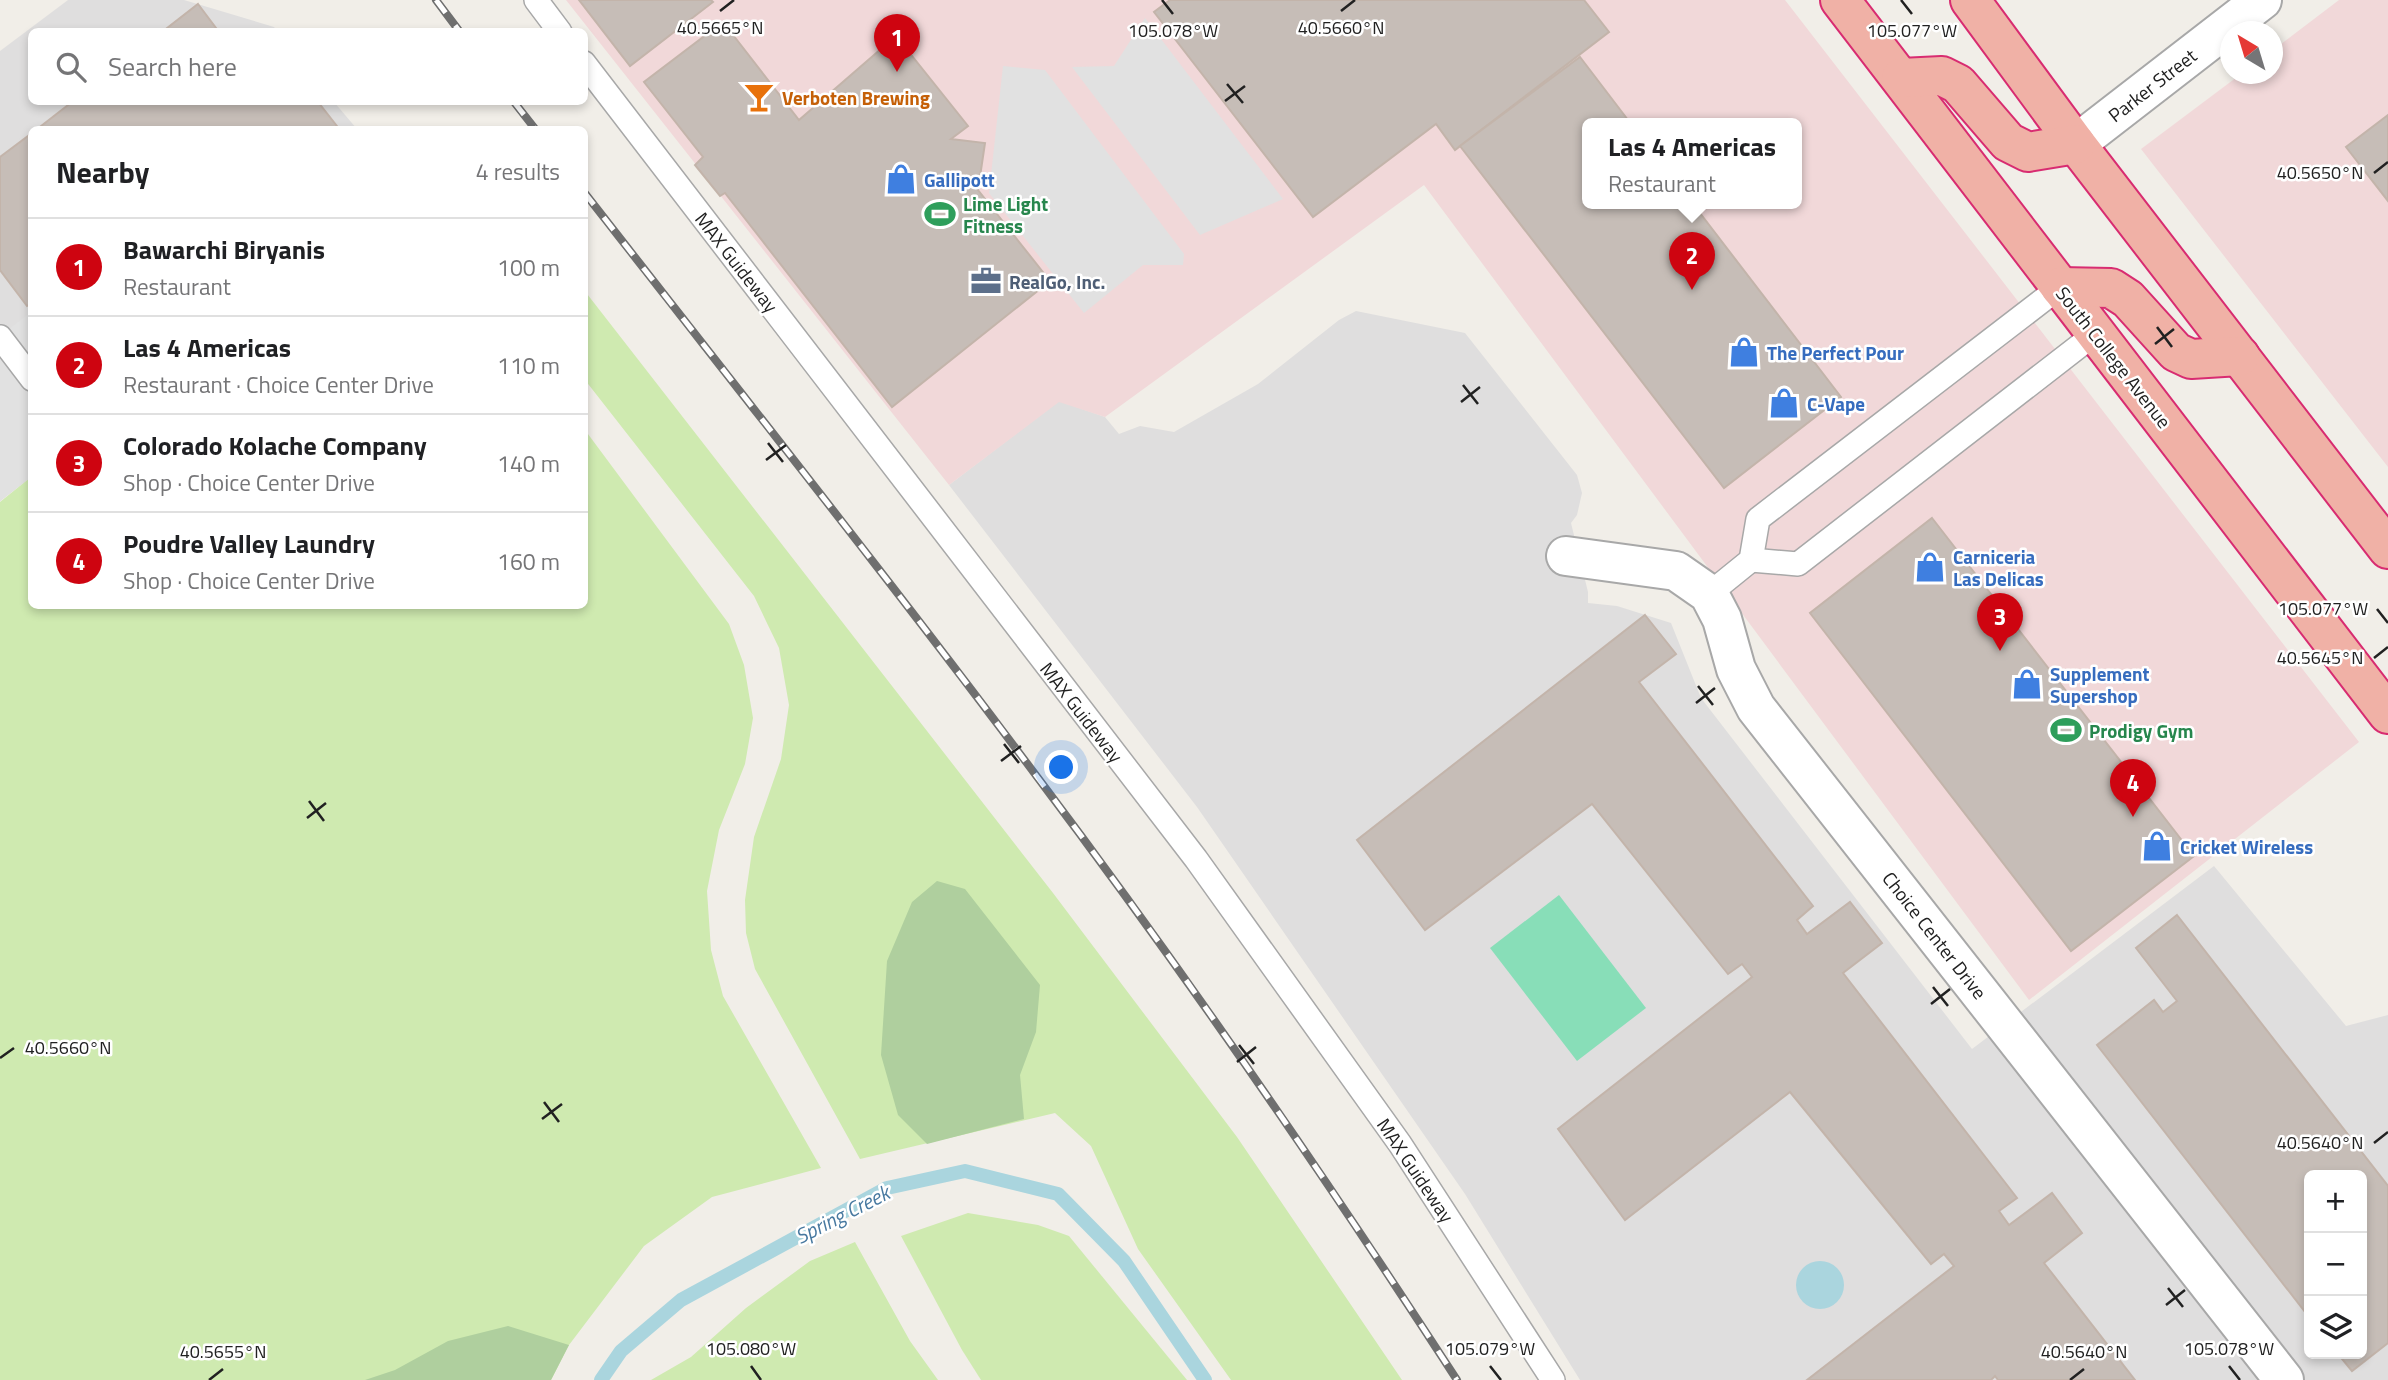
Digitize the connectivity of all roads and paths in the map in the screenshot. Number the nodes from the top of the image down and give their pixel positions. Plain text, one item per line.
1 (536, 0) edge
2 (1840, 0) edge
3 (1970, 0) edge
4 (2262, 0) edge
5 (557, 28) edge
6 (588, 68) edge
7 (1901, 78) junction
8 (2076, 144) junction
9 (2060, 286) junction
10 (2096, 333) junction
11 (0, 337) edge
12 (2240, 356) junction
13 (28, 374) edge
14 (2388, 549) edge
15 (1566, 556) dead end
16 (1751, 560) junction
17 (1709, 594) junction
18 (2388, 714) edge
19 (1553, 1380) edge
20 (2284, 1380) edge

1 - 5 lane
2 - 7 highway, South College Avenue
3 - 8 highway
4 - 8 street, Parker Street
6 - 19 lane, MAX Guideway
7 - 8 highway
7 - 9 highway, South College Avenue
8 - 12 highway
9 - 10 highway, South College Avenue
9 - 12 highway
9 - 16 lane
10 - 16 lane
10 - 18 highway, South College Avenue
11 - 13 lane
12 - 14 highway
15 - 17 street, Choice Center Drive
16 - 17 lane
17 - 20 street, Choice Center Drive

